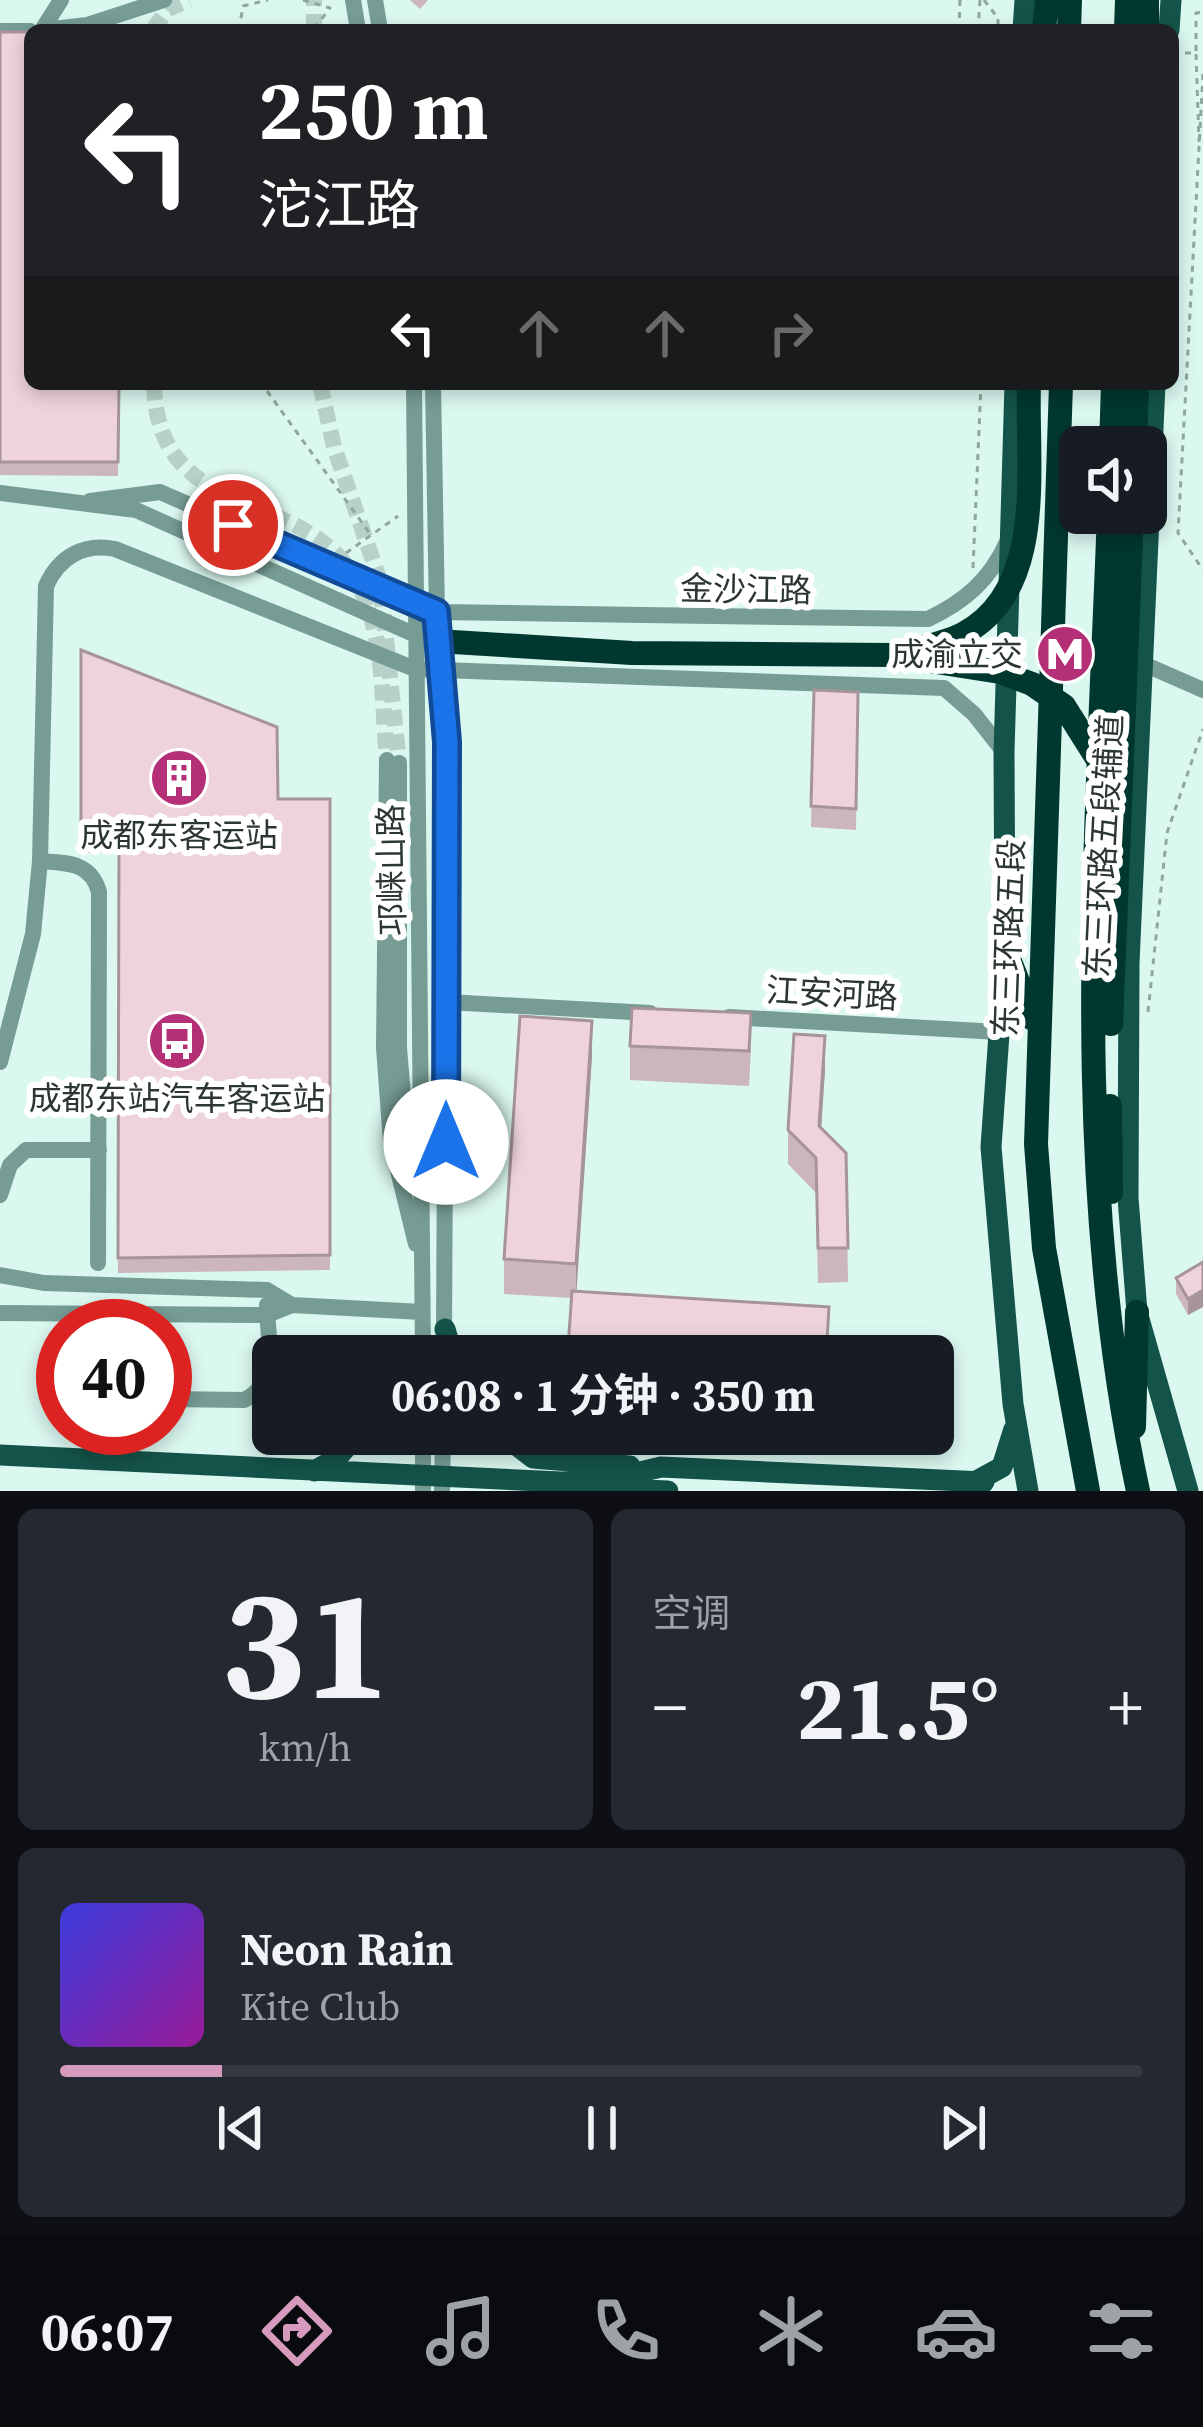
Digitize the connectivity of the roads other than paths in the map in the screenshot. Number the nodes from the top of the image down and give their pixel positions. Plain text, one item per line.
1 (164, 0) edge
2 (1007, 0) edge
3 (1047, 0) edge
4 (1029, 20) edge
5 (90, 24) edge
6 (414, 390) edge
7 (433, 390) edge
8 (1016, 390) edge
9 (1029, 390) edge
10 (1060, 390) edge
11 (1113, 390) edge
12 (1137, 390) edge
13 (1154, 390) edge
14 (1112, 426) edge
15 (1136, 426) edge
16 (2, 493) edge
17 (90, 501) junction
18 (1012, 530) junction
19 (1108, 534) edge
20 (1131, 534) edge
21 (415, 607) junction
22 (436, 612) junction
23 (426, 639) junction
24 (891, 655) junction
25 (1146, 665) junction
26 (415, 669) junction
27 (438, 671) junction
28 (1203, 690) edge
29 (1004, 752) junction
30 (393, 762) tunnel mouth
31 (1117, 807) junction
32 (40, 861) junction
33 (1005, 949) junction
34 (447, 1002) junction
35 (677, 1015) edge
36 (700, 1016) edge
37 (1038, 1029) junction
38 (999, 1032) junction
39 (0, 1062) edge
40 (99, 1150) junction
41 (0, 1195) edge
42 (98, 1262) dead end
43 (422, 1268) junction
44 (0, 1275) edge
45 (267, 1290) junction
46 (292, 1305) junction
47 (0, 1312) edge
48 (422, 1312) junction
49 (1137, 1312) junction
50 (267, 1316) junction
51 (445, 1329) joint
52 (423, 1335) edge
53 (446, 1335) edge
54 (192, 1399) edge
55 (1013, 1404) junction
56 (0, 1455) edge
57 (114, 1455) edge
58 (340, 1455) edge
59 (529, 1455) edge
60 (114, 1460) junction
61 (1139, 1465) junction
62 (661, 1467) junction
63 (0, 1469) edge
64 (314, 1471) junction
65 (984, 1482) junction
66 (432, 1483) edge
67 (664, 1491) edge
68 (941, 1491) edge
69 (1028, 1491) edge
70 (1088, 1491) edge
71 (1138, 1491) edge
72 (1150, 1491) edge
73 (1188, 1491) edge

1 - 5 street
2 - 4 street
3 - 4 highway
6 - 21 street, 邛崃山路
7 - 22 street, 邛崃山路
8 - 18 main road, 东三环路五段
9 - 24 highway
10 - 37 highway, 东三环路五段
11 - 14 highway
12 - 15 highway
13 - 25 main road, 东三环路五段辅道
16 - 17 street
17 - 21 street, 金沙江路
17 - 23 street
18 - 22 street, 金沙江路
18 - 29 main road, 东三环路五段
19 - 61 highway
20 - 31 highway
21 - 22 street, 金沙江路
21 - 23 street, 邛崃山路
22 - 23 street, 邛崃山路
23 - 24 highway
23 - 26 street, 邛崃山路
23 - 27 street, 邛崃山路
24 - 31 highway
25 - 28 street
25 - 49 main road, 东三环路五段辅道
26 - 27 street
26 - 32 street
26 - 43 street, 邛崃山路
27 - 29 street
27 - 34 street, 邛崃山路
29 - 33 main road, 东三环路五段
30 - 43 street
31 - 61 highway
32 - 39 street
32 - 40 street
33 - 37 highway
33 - 38 main road, 东三环路五段
34 - 35 street
34 - 51 street, 邛崃山路
36 - 38 street, 江安河路
37 - 70 highway, 东三环路五段
38 - 55 main road, 东三环路五段
40 - 41 street
40 - 42 street
43 - 48 street, 邛崃山路
44 - 45 street
45 - 46 street
45 - 50 street
46 - 48 street
46 - 50 street
47 - 50 street
48 - 52 street, 邛崃山路
49 - 61 highway
49 - 73 main road
50 - 54 street
51 - 53 main road
55 - 65 main road
55 - 69 main road, 东三环路五段
56 - 60 main road
57 - 60 street
58 - 64 main road
59 - 62 main road
60 - 64 main road
61 - 71 highway
61 - 72 highway
62 - 65 main road
62 - 66 main road
63 - 67 main road
64 - 66 main road
65 - 68 main road

